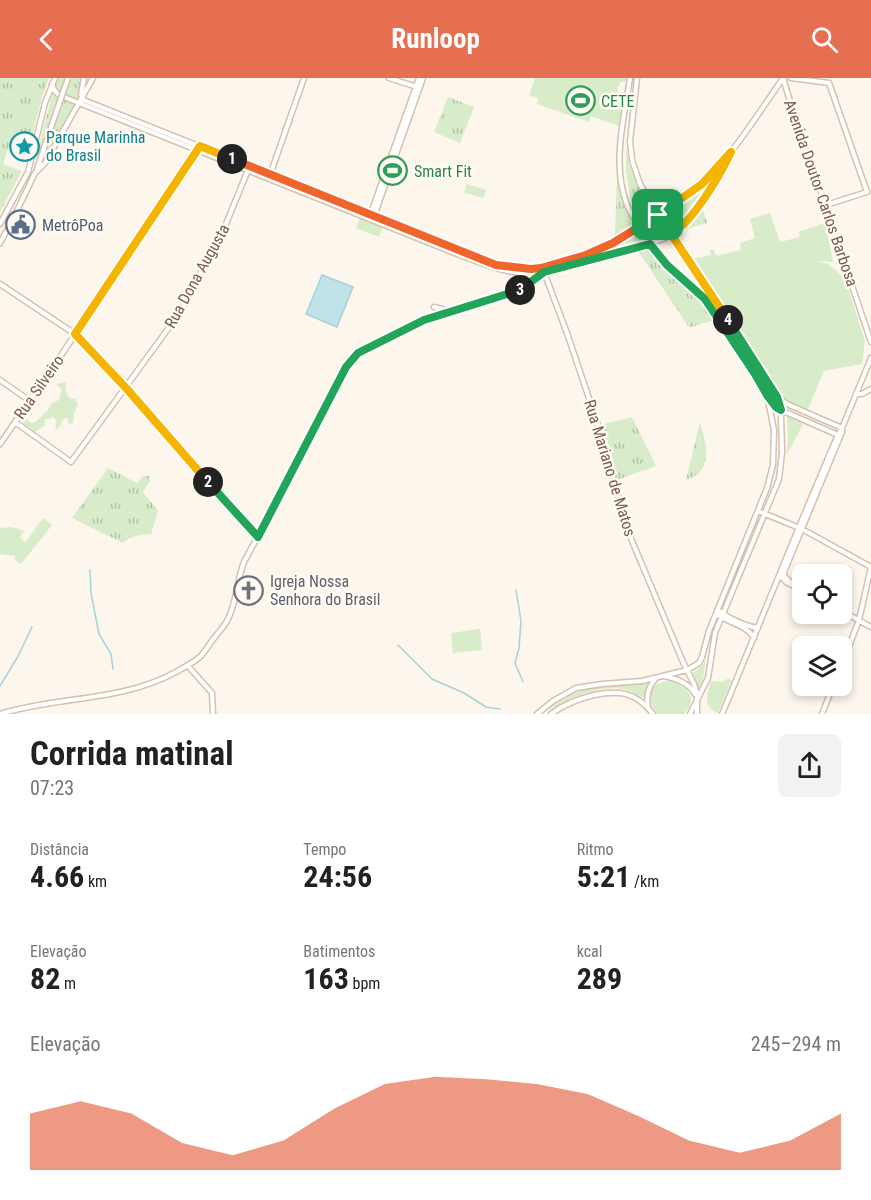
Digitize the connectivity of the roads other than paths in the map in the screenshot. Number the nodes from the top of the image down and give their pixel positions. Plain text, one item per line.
1 (55, 78) edge
2 (68, 78) edge
3 (84, 78) edge
4 (93, 78) edge
5 (304, 78) edge
6 (389, 78) edge
7 (419, 78) edge
8 (423, 78) edge
9 (630, 78) edge
10 (638, 78) edge
11 (782, 78) edge
12 (791, 78) edge
13 (832, 78) edge
14 (829, 83) junction
15 (52, 84) junction
16 (418, 86) junction
17 (80, 100) junction
18 (199, 148) junction
19 (731, 152) junction
20 (248, 170) junction
21 (35, 173) junction
22 (269, 177) junction
23 (826, 205) junction
24 (658, 215) junction
25 (371, 217) junction
26 (0, 224) edge
27 (640, 226) junction
28 (673, 233) junction
29 (419, 238) junction
30 (427, 238) junction
31 (0, 243) edge
32 (431, 243) junction
33 (650, 244) junction
34 (457, 254) junction
35 (468, 254) junction
36 (550, 266) junction
37 (544, 272) junction
38 (0, 284) edge
39 (434, 307) dead end
40 (453, 310) junction
41 (75, 334) junction
42 (871, 342) edge
43 (871, 358) edge
44 (0, 380) edge
45 (126, 388) junction
46 (871, 389) edge
47 (856, 394) junction
48 (767, 395) junction
49 (777, 397) junction
50 (30, 401) junction
51 (781, 410) junction
52 (15, 422) junction
53 (842, 428) junction
54 (837, 435) junction
55 (0, 444) edge
56 (758, 511) junction
57 (765, 513) junction
58 (800, 528) junction
59 (258, 537) junction
60 (871, 567) edge
61 (779, 574) junction
62 (792, 584) joint
63 (717, 612) junction
64 (722, 616) junction
65 (852, 616) edge
66 (860, 620) junction
67 (871, 627) edge
68 (758, 628) junction
69 (754, 638) junction
70 (852, 640) edge
71 (683, 662) junction
72 (699, 663) junction
73 (188, 666) junction
74 (687, 670) junction
75 (679, 672) junction
76 (664, 676) junction
77 (656, 678) junction
78 (829, 696) edge
79 (697, 701) junction
80 (648, 708) junction
81 (0, 714) edge
82 (213, 714) edge
83 (537, 714) edge
84 (551, 714) edge
85 (653, 714) edge
86 (690, 714) edge
87 (697, 714) edge
88 (722, 714) edge
89 (822, 714) edge

1 - 15 street
2 - 21 street, bridge
3 - 17 street
4 - 17 street
5 - 22 street
6 - 16 street
7 - 16 street
8 - 16 street
9 - 27 street
10 - 24 street
11 - 19 street
11 - 23 street, Avenida Doutor Carlos Barbosa
12 - 14 street
13 - 14 street
14 - 23 street
15 - 17 street
15 - 26 street
16 - 25 street
17 - 18 street
17 - 21 street
18 - 20 street
18 - 22 street
18 - 41 street, Rua Silveiro
19 - 24 street
19 - 28 street
20 - 22 street
20 - 45 street, Rua Dona Augusta
21 - 31 street
22 - 25 street
23 - 42 street, Avenida Doutor Carlos Barbosa
24 - 27 street
24 - 28 street
25 - 29 street
25 - 30 street
27 - 33 street
27 - 36 street
28 - 33 street
28 - 49 street
29 - 30 street
29 - 32 street
30 - 32 street
30 - 35 street
32 - 34 street
33 - 37 street
33 - 48 street
34 - 35 street
34 - 37 street
35 - 36 street
36 - 37 street
37 - 40 street
37 - 71 street, Rua Mariano de Matos
38 - 41 street
39 - 40 street
40 - 59 street
41 - 45 street
41 - 50 street, Rua Silveiro
43 - 47 street
44 - 50 street
45 - 52 street, Rua Dona Augusta
45 - 59 street
46 - 47 street
47 - 53 street
48 - 51 street
48 - 56 street
49 - 51 street
49 - 53 street
50 - 52 street, Rua Silveiro
51 - 54 street
51 - 57 street
52 - 55 street, Rua Silveiro
53 - 54 street
53 - 58 street
54 - 58 street
56 - 57 street
56 - 63 street
57 - 58 street
57 - 64 street
58 - 60 street
58 - 61 street
58 - 62 street
59 - 73 street
60 - 66 street
61 - 62 street
61 - 68 street
63 - 64 street
63 - 72 street
64 - 68 street
64 - 69 street
64 - 79 street
65 - 66 street
66 - 67 street
66 - 70 street
68 - 69 street
69 - 88 street
71 - 72 street
71 - 74 street, Rua Mariano de Matos
71 - 75 street
72 - 74 street
73 - 81 street
73 - 82 street
74 - 75 street
74 - 79 street, Rua Mariano de Matos
75 - 76 street
76 - 77 street
76 - 79 street
77 - 80 street
77 - 83 street
78 - 89 street
79 - 86 street
79 - 87 street
80 - 84 street
80 - 85 street

